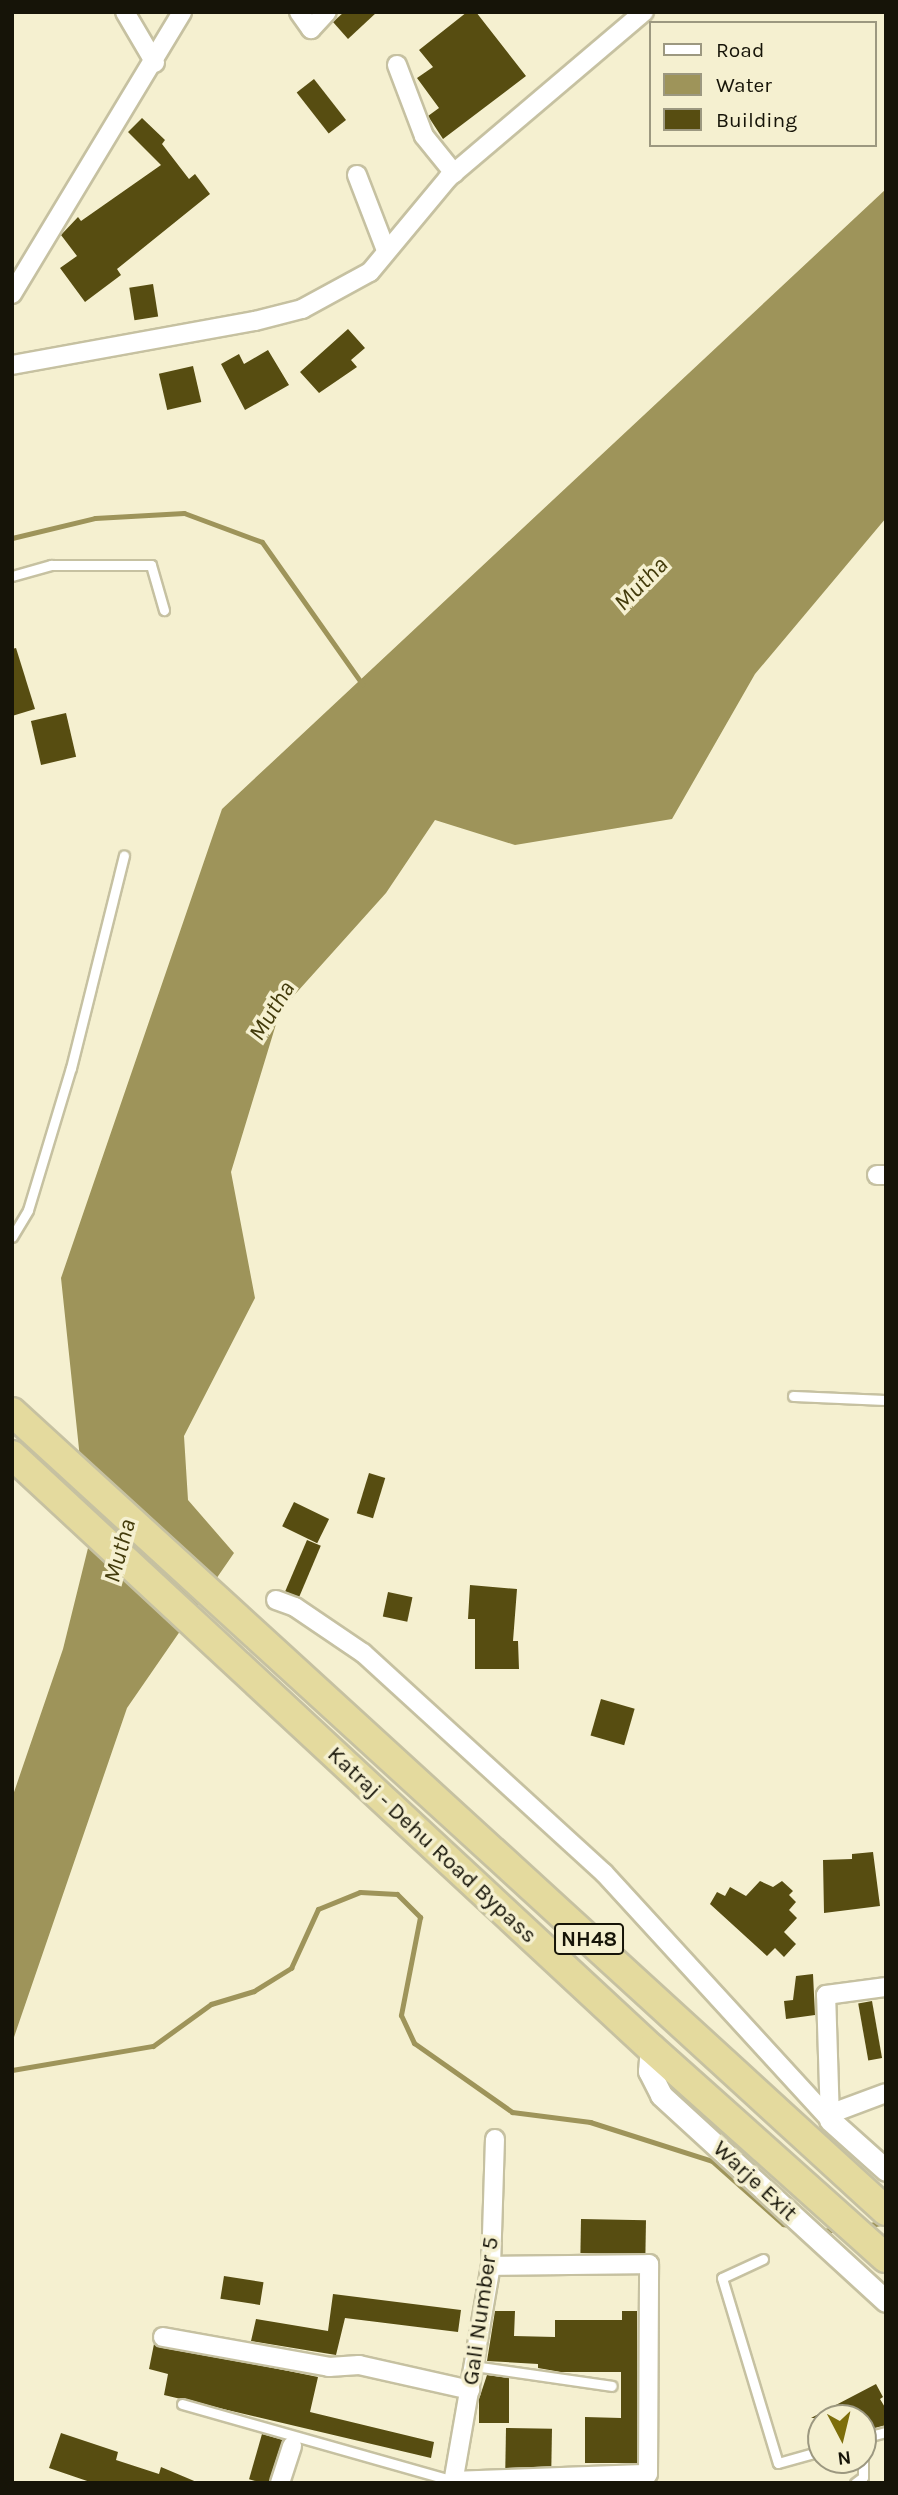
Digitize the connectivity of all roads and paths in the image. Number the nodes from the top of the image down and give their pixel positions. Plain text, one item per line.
1 (125, 12) edge
2 (182, 12) edge
3 (299, 12) edge
4 (327, 12) edge
5 (644, 12) edge
6 (155, 63) junction
7 (397, 65) dead end
8 (454, 173) junction
9 (357, 175) dead end
10 (386, 250) junction
11 (12, 294) edge
12 (12, 365) edge
13 (12, 576) edge
14 (164, 610) dead end
15 (124, 855) dead end
16 (12, 1237) edge
17 (793, 1396) dead end
18 (886, 1400) edge
19 (12, 1412) edge
20 (12, 1455) edge
21 (276, 1600) dead end
22 (886, 1987) edge
23 (651, 2048) junction
24 (886, 2093) edge
25 (830, 2120) junction
26 (495, 2139) dead end
27 (823, 2154) junction
28 (886, 2170) edge
29 (886, 2211) edge
30 (886, 2258) edge
31 (763, 2259) dead end
32 (491, 2266) junction
33 (886, 2301) edge
34 (163, 2337) dead end
35 (474, 2366) junction
36 (612, 2386) dead end
37 (470, 2390) junction
38 (182, 2404) dead end
39 (292, 2446) dead end
40 (807, 2455) edge
41 (454, 2482) edge
42 (280, 2483) edge

1 - 6 street
2 - 6 street
3 - 4 street
5 - 8 street
6 - 11 street
7 - 8 street
8 - 10 street
9 - 10 street
10 - 12 street
13 - 14 lane
15 - 16 lane
17 - 18 lane
19 - 27 highway, Katraj - Dehu Road Bypass / NH48
20 - 23 highway, Katraj - Dehu Road Bypass / NH48
21 - 25 street
22 - 25 street
23 - 30 highway, Katraj - Dehu Road Bypass / NH48
23 - 33 street, Warje Exit
24 - 25 street
25 - 27 street
25 - 28 street
26 - 32 street, Gali Number 5
27 - 29 highway, Katraj - Dehu Road Bypass / NH48
31 - 40 lane
32 - 35 street, Gali Number 5
32 - 41 street
34 - 37 street
35 - 36 lane
35 - 37 street, Gali Number 5
37 - 41 street, Gali Number 5
38 - 41 lane
39 - 42 street

